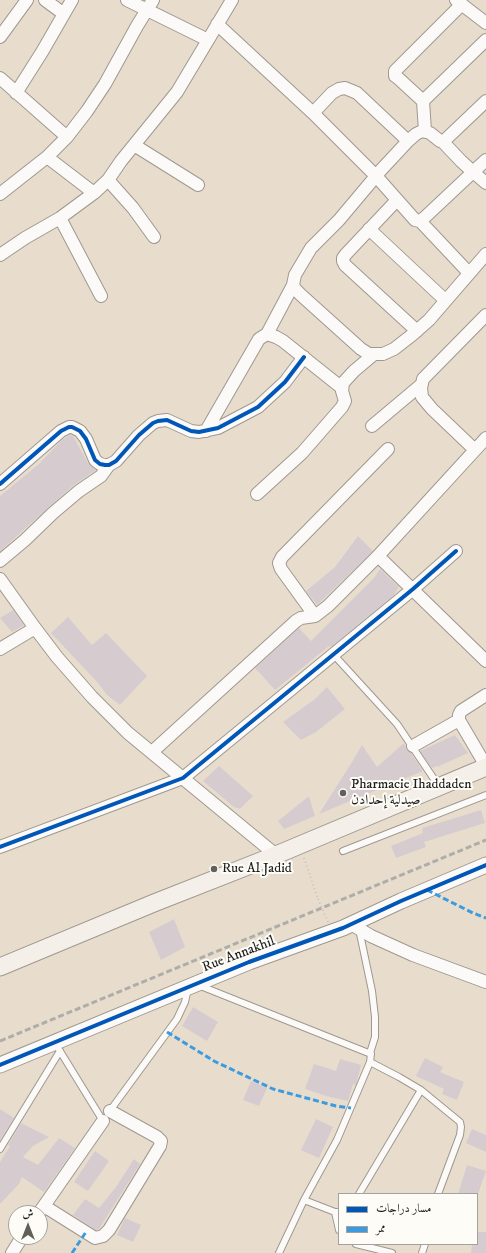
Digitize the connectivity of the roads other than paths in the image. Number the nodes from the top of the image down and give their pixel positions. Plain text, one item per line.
1 (26, 0) edge
2 (45, 0) edge
3 (72, 0) edge
4 (127, 0) edge
5 (153, 0) edge
6 (229, 1) edge
7 (459, 2) edge
8 (147, 11) junction
9 (64, 14) junction
10 (486, 23) edge
11 (217, 24) junction
12 (0, 37) edge
13 (208, 40) junction
14 (486, 40) edge
15 (0, 78) edge
16 (16, 93) junction
17 (423, 101) junction
18 (486, 101) edge
19 (313, 113) junction
20 (425, 131) junction
21 (67, 137) junction
22 (408, 141) junction
23 (442, 142) junction
24 (134, 145) junction
25 (47, 157) junction
26 (486, 160) edge
27 (473, 172) junction
28 (376, 176) junction
29 (108, 180) junction
30 (486, 183) edge
31 (198, 185) dead end
32 (94, 193) junction
33 (0, 194) edge
34 (397, 200) junction
35 (60, 218) junction
36 (420, 221) junction
37 (369, 229) junction
38 (154, 237) dead end
39 (1, 251) edge
40 (486, 254) edge
41 (469, 272) junction
42 (293, 285) junction
43 (101, 296) dead end
44 (445, 300) junction
45 (486, 315) edge
46 (417, 331) junction
47 (267, 334) junction
48 (373, 355) junction
49 (304, 357) junction
50 (422, 384) junction
51 (342, 388) junction
52 (372, 426) dead end
53 (206, 431) junction
54 (486, 438) edge
55 (388, 449) dead end
56 (475, 450) junction
57 (109, 465) junction
58 (0, 484) edge
59 (257, 494) dead end
60 (456, 550) dead end
61 (378, 556) junction
62 (0, 561) edge
63 (0, 579) edge
64 (413, 589) junction
65 (315, 616) junction
66 (35, 628) junction
67 (0, 650) edge
68 (333, 654) junction
69 (486, 661) edge
70 (486, 695) edge
71 (459, 720) junction
72 (413, 746) junction
73 (152, 752) junction
74 (486, 767) edge
75 (183, 778) junction
76 (439, 787) junction
77 (486, 795) edge
78 (0, 847) edge
79 (343, 851) dead end
80 (276, 855) junction
81 (486, 865) edge
82 (355, 927) junction
83 (0, 967) edge
84 (486, 982) edge
85 (192, 985) junction
86 (58, 1046) junction
87 (370, 1053) junction
88 (370, 1062) junction
89 (0, 1065) edge
90 (421, 1090) junction
91 (110, 1111) junction
92 (103, 1121) junction
93 (0, 1148) edge
94 (360, 1193) edge
95 (438, 1193) edge
96 (304, 1200) junction
97 (44, 1205) edge
98 (337, 1212) edge
99 (48, 1213) edge
100 (360, 1245) edge
101 (279, 1253) edge
102 (392, 1253) edge

1 - 12 street
2 - 9 street
3 - 9 street
4 - 8 street
5 - 8 street
6 - 11 street
7 - 10 street
7 - 17 street
8 - 13 street
8 - 21 street
9 - 16 street
11 - 13 street
11 - 19 street
13 - 24 street
14 - 17 street
15 - 16 street
16 - 21 street
17 - 20 street
18 - 23 street
19 - 22 street
19 - 28 street
20 - 22 street
20 - 23 street
21 - 25 street
22 - 28 street
23 - 27 street
24 - 29 street
24 - 31 street
25 - 32 street
25 - 33 street
26 - 27 street
27 - 30 street
27 - 36 street
28 - 34 street
28 - 42 street
29 - 32 street
29 - 38 street
32 - 35 street
34 - 36 street
34 - 37 street
35 - 39 street
35 - 43 street
36 - 41 street
37 - 44 street
37 - 46 street
40 - 41 street
41 - 44 street
42 - 47 street
42 - 48 street
44 - 46 street
45 - 50 street
46 - 48 street
47 - 49 street
47 - 53 street
48 - 51 street
49 - 51 street
49 - 53 street
50 - 52 street
50 - 56 street
51 - 59 street
53 - 57 street
54 - 56 street
55 - 65 street
56 - 61 street
57 - 58 street
57 - 62 street
60 - 64 street
61 - 64 street
61 - 65 street
63 - 66 street
64 - 68 street
64 - 69 street
65 - 73 street
66 - 67 street
66 - 73 street
68 - 72 lane
68 - 75 street
70 - 71 street
71 - 72 street
71 - 74 street
72 - 76 lane
73 - 75 street
74 - 76 main road
75 - 78 street
75 - 80 street
76 - 80 main road
77 - 79 lane
80 - 83 main road
81 - 82 street, Rue Annakhil
82 - 84 street
82 - 85 street, Rue Annakhil
82 - 87 lane
85 - 86 street, Rue Annakhil
85 - 87 lane
85 - 91 lane
86 - 89 street, Rue Annakhil
86 - 92 lane
86 - 93 lane
87 - 88 lane
88 - 90 lane
88 - 96 lane
90 - 94 lane
90 - 95 lane
91 - 92 lane
91 - 99 street
92 - 97 street
96 - 98 lane
96 - 101 lane
100 - 102 lane

